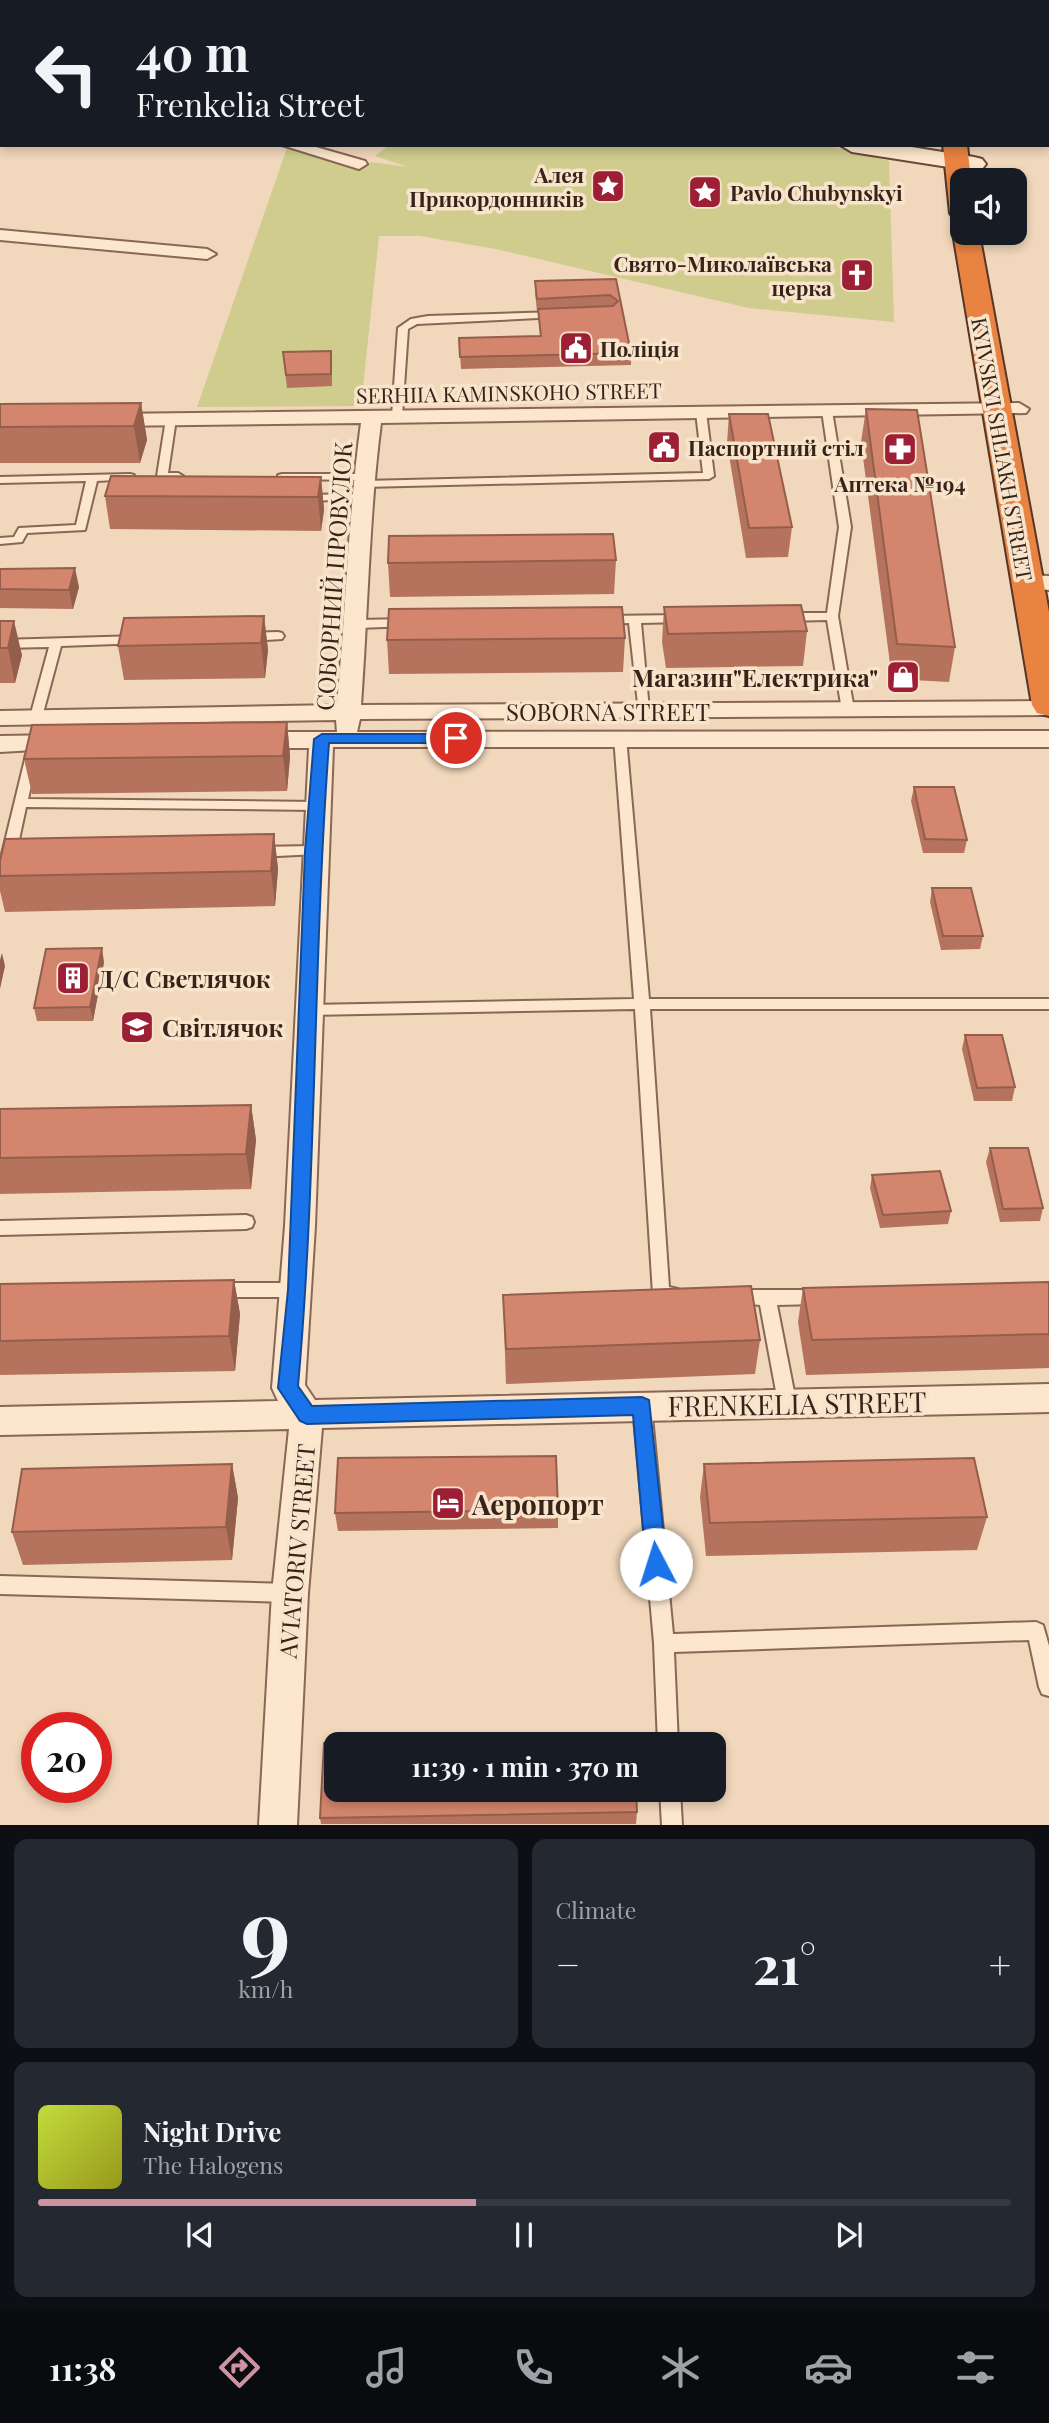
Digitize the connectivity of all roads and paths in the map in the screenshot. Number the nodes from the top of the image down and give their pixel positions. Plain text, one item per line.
1 (297, 147) edge
2 (867, 147) edge
3 (966, 160) edge
4 (359, 164) dead end
5 (0, 235) edge
6 (969, 245) edge
7 (987, 245) edge
8 (207, 254) dead end
9 (568, 315) edge
10 (1007, 409) junction
11 (827, 411) junction
12 (701, 412) junction
13 (372, 416) junction
14 (397, 416) junction
15 (171, 419) junction
16 (92, 420) edge
17 (189, 477) edge
18 (270, 477) edge
19 (92, 478) junction
20 (0, 480) edge
21 (161, 482) junction
22 (363, 486) junction
23 (293, 498) edge
24 (0, 541) edge
25 (1043, 586) edge
26 (832, 616) junction
27 (767, 617) edge
28 (688, 619) edge
29 (593, 620) edge
30 (635, 620) junction
31 (426, 623) edge
32 (356, 624) junction
33 (278, 636) dead end
34 (236, 638) edge
35 (152, 640) edge
36 (56, 643) junction
37 (0, 644) edge
38 (1049, 707) edge
39 (643, 710) junction
40 (848, 710) junction
41 (349, 712) junction
42 (36, 717) junction
43 (0, 718) edge
44 (620, 737) junction
45 (334, 739) junction
46 (1049, 739) edge
47 (226, 740) edge
48 (35, 743) junction
49 (89, 743) edge
50 (0, 744) edge
51 (20, 803) junction
52 (317, 806) junction
53 (313, 851) junction
54 (244, 852) edge
55 (11, 858) edge
56 (642, 1004) junction
57 (1049, 1004) edge
58 (309, 1010) junction
59 (246, 1222) dead end
60 (0, 1228) edge
61 (203, 1290) edge
62 (297, 1290) junction
63 (687, 1295) edge
64 (714, 1296) edge
65 (836, 1296) edge
66 (767, 1298) junction
67 (1049, 1398) edge
68 (787, 1402) junction
69 (642, 1406) junction
70 (307, 1415) junction
71 (0, 1422) edge
72 (0, 1586) edge
73 (290, 1593) junction
74 (664, 1643) junction
75 (1049, 1687) edge
76 (667, 1732) edge
77 (671, 1802) edge
78 (278, 1825) edge
79 (672, 1825) edge

1 - 4 street
2 - 3 street
5 - 8 street
6 - 10 highway, KYIVSKYI SHLIAKH STREET
7 - 10 highway, KYIVSKYI SHLIAKH STREET
9 - 14 lane
10 - 11 street, SERHIIA KAMINSKOHO STREET
10 - 25 highway, KYIVSKYI SHLIAKH STREET
11 - 12 street, SERHIIA KAMINSKOHO STREET
11 - 26 lane
12 - 14 street, SERHIIA KAMINSKOHO STREET
12 - 22 lane
13 - 14 street, SERHIIA KAMINSKOHO STREET
13 - 15 street, SERHIIA KAMINSKOHO STREET
13 - 22 street, СОБОРНИЙ ПРОВУЛОК
15 - 16 street, SERHIIA KAMINSKOHO STREET
15 - 21 lane
17 - 21 lane
18 - 22 lane
19 - 20 lane
19 - 21 lane
19 - 24 lane
22 - 23 lane
22 - 32 street, СОБОРНИЙ ПРОВУЛОК
25 - 38 highway, KYIVSKYI SHLIAKH STREET
26 - 27 lane
26 - 40 lane
28 - 30 lane
29 - 30 lane
30 - 39 lane
31 - 32 lane
32 - 41 street, СОБОРНИЙ ПРОВУЛОК
33 - 34 lane
35 - 36 lane
36 - 37 lane
36 - 42 lane
38 - 40 street, SOBORNA STREET
39 - 40 street, SOBORNA STREET
39 - 41 street, SOBORNA STREET
41 - 42 street, SOBORNA STREET
41 - 45 street, СОБОРНИЙ ПРОВУЛОК
42 - 43 street, SOBORNA STREET
44 - 45 street, SOBORNA STREET
44 - 46 street, SOBORNA STREET
44 - 56 lane
45 - 47 street, SOBORNA STREET
45 - 52 street, AVIATORIV STREET
48 - 49 street
48 - 50 street
48 - 51 lane
51 - 52 lane
51 - 55 lane
52 - 53 street, AVIATORIV STREET
53 - 54 lane
53 - 58 street, AVIATORIV STREET
56 - 57 lane
56 - 58 lane
56 - 63 lane
58 - 62 street, AVIATORIV STREET
59 - 60 lane
61 - 62 lane
62 - 70 street, AVIATORIV STREET
64 - 66 lane
65 - 66 lane
66 - 68 lane
67 - 68 street, FRENKELIA STREET
68 - 69 street, FRENKELIA STREET
69 - 70 street, FRENKELIA STREET
69 - 74 lane
70 - 71 street, FRENKELIA STREET
70 - 73 street, AVIATORIV STREET
72 - 73 lane
73 - 78 street, AVIATORIV STREET
74 - 75 lane
74 - 76 lane
77 - 79 lane

